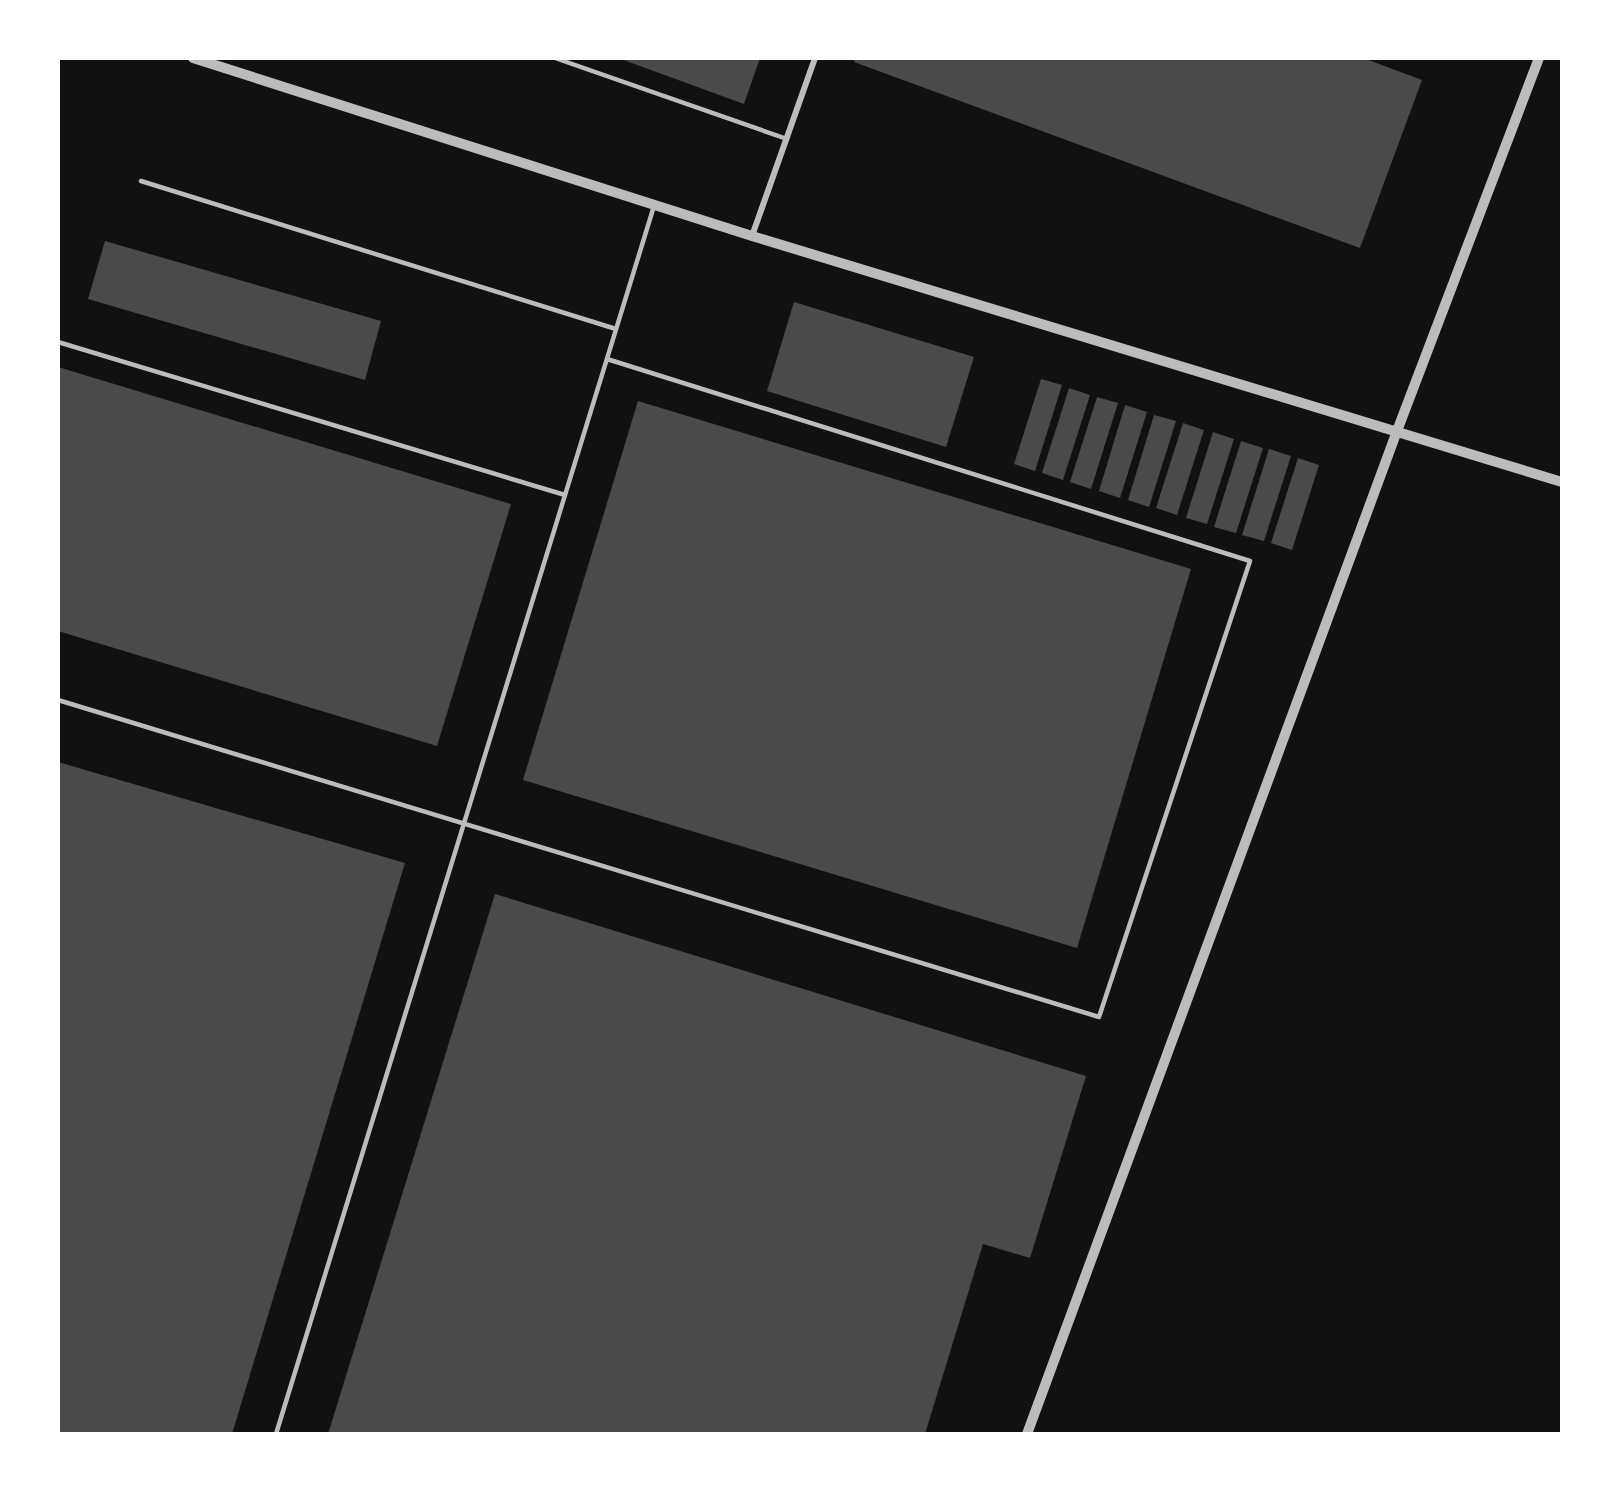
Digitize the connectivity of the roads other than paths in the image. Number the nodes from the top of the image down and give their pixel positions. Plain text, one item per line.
1 (193, 58) edge
2 (555, 58) edge
3 (815, 58) edge
4 (1539, 58) edge
5 (786, 139) junction
6 (141, 181) dead end
7 (654, 205) junction
8 (752, 236) junction
9 (616, 329) junction
10 (58, 342) edge
11 (606, 359) junction
12 (1397, 431) junction
13 (1562, 482) edge
14 (565, 495) junction
15 (58, 700) edge
16 (464, 823) junction
17 (276, 1434) edge
18 (1027, 1434) edge

1 - 7 street
2 - 5 lane
3 - 5 street
4 - 12 street
5 - 8 street
6 - 9 lane
7 - 8 street
7 - 9 lane
8 - 12 street
9 - 11 lane
10 - 14 lane
11 - 14 lane
11 - 16 lane
12 - 13 street
12 - 18 street
14 - 16 lane
15 - 16 lane
16 - 17 lane

